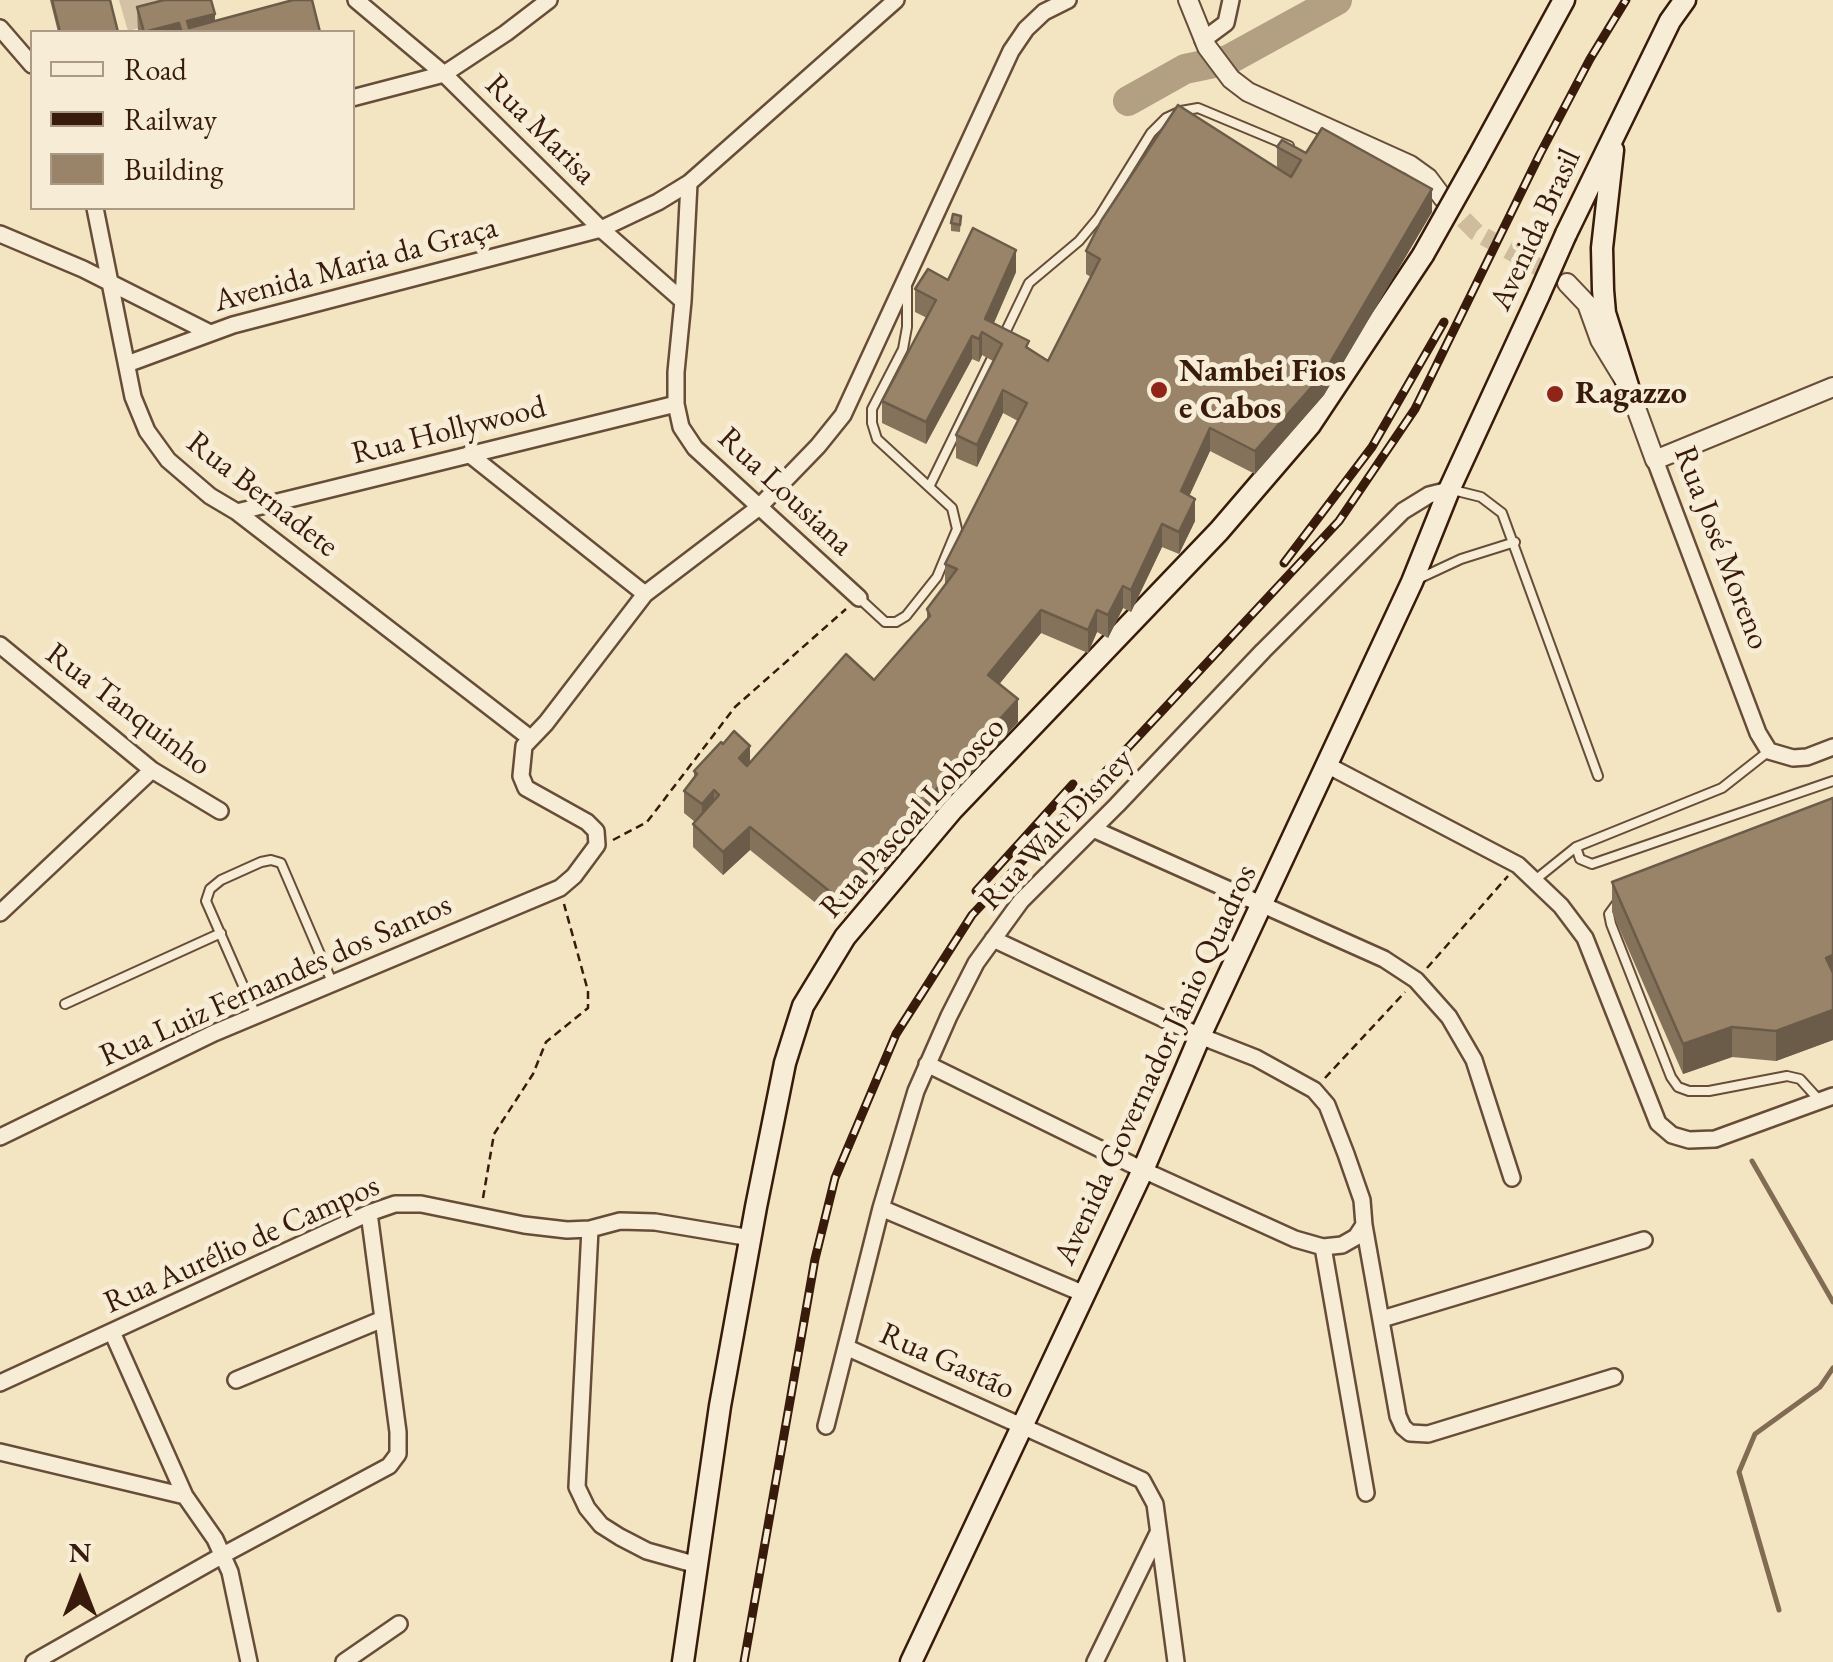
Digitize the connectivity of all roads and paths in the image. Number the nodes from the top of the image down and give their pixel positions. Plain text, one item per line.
1 (356, 0) edge
2 (549, 0) edge
3 (896, 0) edge
4 (1068, 0) edge
5 (1188, 0) edge
6 (1232, 0) edge
7 (1564, 0) edge
8 (1685, 0) edge
9 (0, 28) edge
10 (1205, 43) junction
11 (30, 63) edge
12 (444, 74) junction
13 (355, 97) edge
14 (1616, 128) junction
15 (1302, 152) edge
16 (689, 183) junction
17 (1443, 198) tunnel mouth
18 (95, 210) edge
19 (601, 229) junction
20 (0, 234) edge
21 (906, 278) junction
22 (111, 282) junction
23 (1567, 283) tunnel mouth
24 (683, 301) junction
25 (208, 332) junction
26 (998, 348) edge
27 (991, 360) edge
28 (127, 364) junction
29 (1628, 386) junction
30 (1833, 387) edge
31 (676, 404) junction
32 (469, 454) junction
33 (1655, 460) junction
34 (930, 485) junction
35 (1449, 490) junction
36 (758, 508) junction
37 (237, 512) junction
38 (1515, 542) junction
39 (1412, 582) junction
40 (645, 594) junction
41 (859, 598) junction
42 (2, 650) edge
43 (530, 738) junction
44 (1833, 746) edge
45 (1769, 750) junction
46 (1328, 764) junction
47 (152, 770) junction
48 (1598, 776) dead end
49 (1833, 781) edge
50 (1692, 803) junction
51 (220, 811) dead end
52 (1702, 825) junction
53 (1093, 829) junction
54 (598, 845) junction
55 (1576, 846) junction
56 (1535, 880) junction
57 (560, 888) junction
58 (1620, 901) edge
59 (1264, 904) junction
60 (0, 914) edge
61 (221, 933) junction
62 (993, 938) junction
63 (332, 982) junction
64 (65, 1004) dead end
65 (256, 1015) junction
66 (1200, 1036) junction
67 (928, 1064) junction
68 (1826, 1099) edge
69 (0, 1137) edge
70 (1143, 1170) junction
71 (1512, 1178) dead end
72 (881, 1208) junction
73 (368, 1212) junction
74 (481, 1214) junction
75 (1364, 1225) junction
76 (590, 1229) junction
77 (751, 1238) junction
78 (1644, 1240) dead end
79 (1323, 1247) junction
80 (1082, 1293) junction
81 (383, 1319) junction
82 (1382, 1319) junction
83 (112, 1332) junction
84 (848, 1348) junction
85 (1614, 1377) dead end
86 (236, 1380) dead end
87 (0, 1383) edge
88 (826, 1426) dead end
89 (1024, 1426) junction
90 (0, 1452) edge
91 (1366, 1493) dead end
92 (185, 1496) junction
93 (1158, 1533) junction
94 (222, 1555) junction
95 (697, 1564) junction
96 (399, 1624) dead end
97 (34, 1662) edge
98 (249, 1662) edge
99 (344, 1662) edge
100 (683, 1662) edge
101 (911, 1662) edge
102 (1095, 1662) edge
103 (1176, 1662) edge

1 - 12 street, Rua Marisa
2 - 12 street
3 - 16 street, Avenida Maria da Graça
4 - 21 street
5 - 10 street
6 - 10 street
7 - 77 main road, Rua Pascoal Lobosco, bridge
8 - 14 main road, Avenida Brasil
9 - 11 street
10 - 17 street
12 - 13 street
12 - 19 street, Rua Marisa
14 - 29 main road
14 - 35 main road, Avenida Brasil, bridge
15 - 26 lane
16 - 19 street, Avenida Maria da Graça
16 - 24 street, Rua Lousiana
18 - 22 street, Rua Bernadete
19 - 24 street, Rua Marisa
19 - 25 street, Avenida Maria da Graça
20 - 22 street
21 - 34 lane
21 - 36 street
22 - 25 street
22 - 28 street, Rua Bernadete
23 - 29 street, Rua José Moreno
24 - 31 street, Rua Lousiana
25 - 28 street, Avenida Maria da Graça
27 - 34 lane
28 - 37 street, Rua Bernadete
29 - 33 street, Rua José Moreno
30 - 33 street
31 - 32 street, Rua Hollywood
31 - 36 street, Rua Lousiana
32 - 37 street, Rua Hollywood
32 - 40 street
33 - 45 street, Rua José Moreno
34 - 41 lane
35 - 38 lane
35 - 39 main road, Avenida Governador Jânio Quadros
35 - 53 street, Rua Walt Disney
36 - 40 street
36 - 41 street, Rua Lousiana
37 - 43 street, Rua Bernadete
38 - 39 lane
38 - 48 lane
39 - 46 main road, Avenida Governador Jânio Quadros
40 - 43 street
41 - 54 path
42 - 47 street, Rua Tanquinho
43 - 54 street
44 - 45 street
45 - 50 lane
46 - 56 street
46 - 59 main road, Avenida Governador Jânio Quadros
47 - 51 street, Rua Tanquinho
47 - 60 street
49 - 52 lane
50 - 52 lane
50 - 55 lane
52 - 55 lane
53 - 59 street
53 - 62 street, Rua Walt Disney
54 - 57 street, Rua Luiz Fernandes dos Santos
55 - 56 lane
56 - 68 street
57 - 63 street, Rua Luiz Fernandes dos Santos
57 - 74 path
58 - 68 lane
59 - 66 main road, Avenida Governador Jânio Quadros
59 - 71 street
61 - 63 lane
61 - 64 lane
61 - 65 lane
62 - 66 street
62 - 67 street, Rua Walt Disney
63 - 65 street, Rua Luiz Fernandes dos Santos
65 - 69 street, Rua Luiz Fernandes dos Santos
66 - 70 main road, Avenida Governador Jânio Quadros
66 - 75 street
67 - 70 street
67 - 72 street, Rua Walt Disney
70 - 79 street
70 - 80 main road, Avenida Governador Jânio Quadros
72 - 80 street
72 - 84 street, Rua Walt Disney
73 - 74 street, Rua Aurélio de Campos
73 - 81 street
73 - 83 street, Rua Aurélio de Campos
74 - 76 street, Rua Aurélio de Campos
75 - 79 street
75 - 82 street
76 - 77 street, Rua Aurélio de Campos
76 - 95 street
77 - 95 main road, Rua Pascoal Lobosco
78 - 82 street
79 - 91 street
80 - 89 main road, Avenida Governador Jânio Quadros
81 - 86 street
81 - 94 street
82 - 85 street
83 - 87 street, Rua Aurélio de Campos
83 - 92 street
84 - 88 street, Rua Walt Disney
84 - 89 street, Rua Gastão
89 - 93 street, Rua Gastão
89 - 101 main road, Avenida Governador Jânio Quadros
90 - 92 street
92 - 94 street
93 - 102 street
93 - 103 street, Rua Gastão
94 - 97 street
94 - 98 street
95 - 100 main road, Rua Pascoal Lobosco
96 - 99 street

